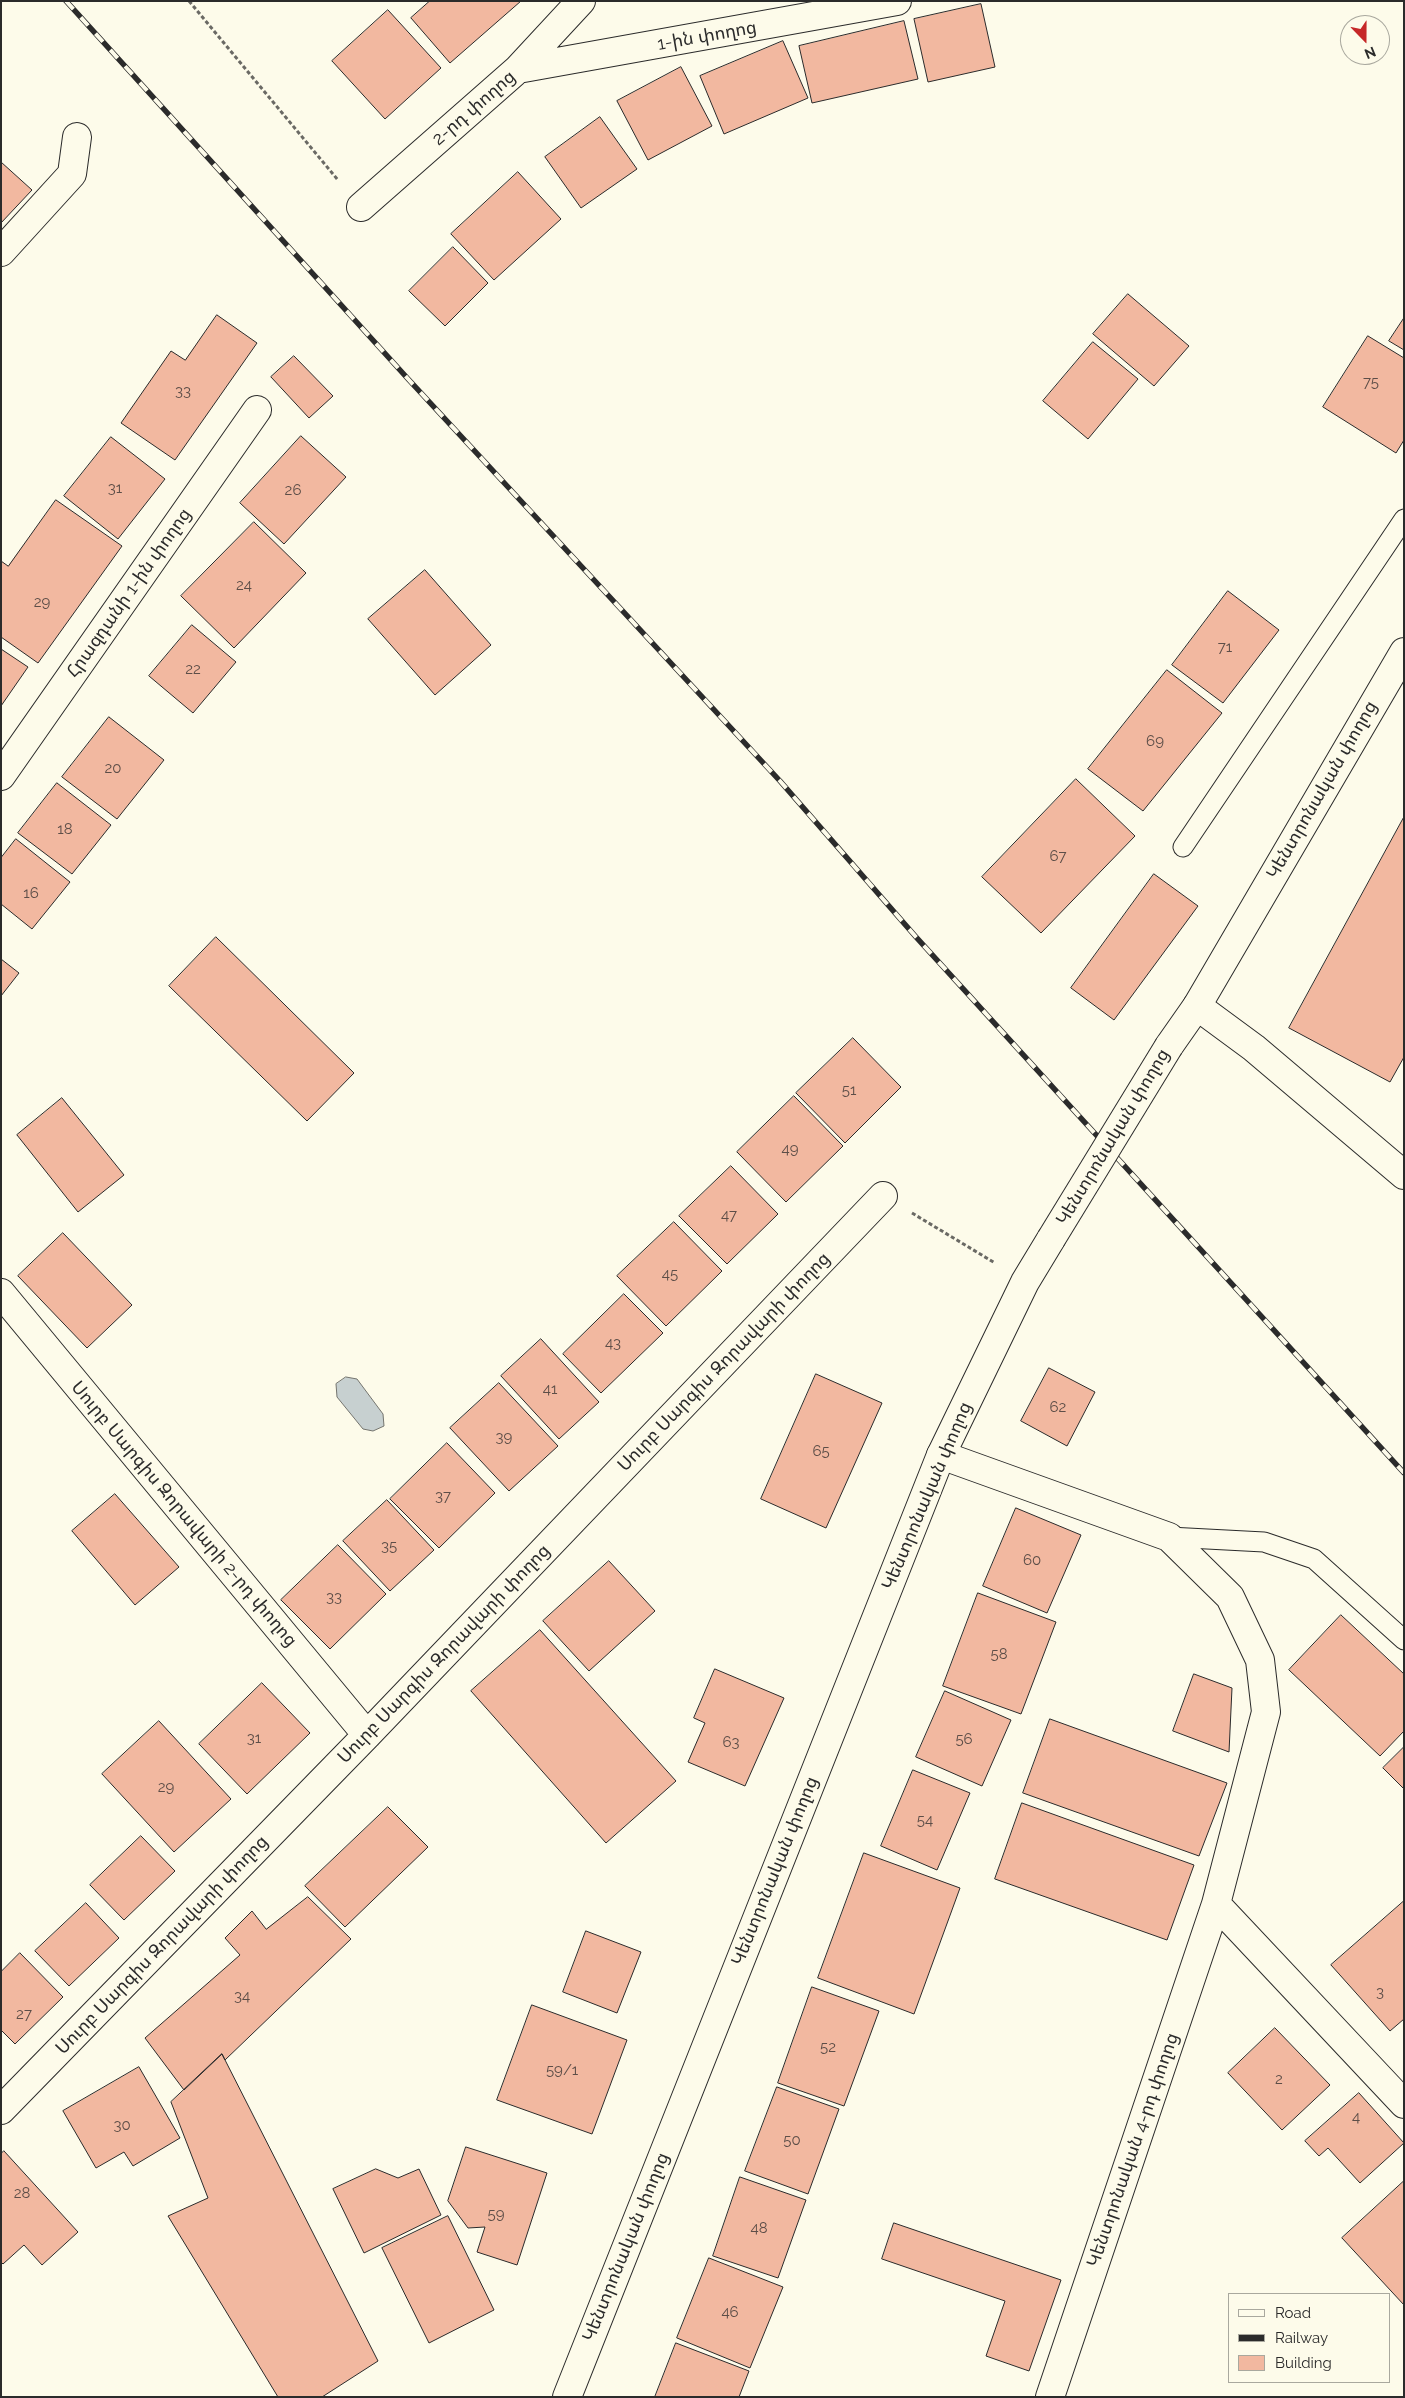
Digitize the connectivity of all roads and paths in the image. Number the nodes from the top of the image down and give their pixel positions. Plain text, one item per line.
1 (189, 1) edge
2 (581, 1) edge
3 (896, 1) edge
4 (518, 69) junction
5 (77, 137) dead end
6 (361, 207) joint
7 (1, 252) edge
8 (257, 410) dead end
9 (1404, 519) edge
10 (1404, 652) edge
11 (1, 776) edge
12 (1183, 847) dead end
13 (1197, 1006) junction
14 (1404, 1175) edge
15 (883, 1196) joint
16 (1025, 1282) junction
17 (1, 1293) edge
18 (941, 1455) junction
19 (1170, 1537) junction
20 (1404, 1640) edge
21 (367, 1735) junction
22 (1216, 1904) junction
23 (1404, 2104) edge
24 (1, 2110) edge
25 (567, 2397) edge
26 (1050, 2397) edge

1 - 6 path
2 - 4 street, 2-րդ փողոց
3 - 4 street, 1-ին փողոց
4 - 6 street, 2-րդ փողոց
5 - 7 street
8 - 11 street, Հրազդանի 1-ին փողոց
9 - 12 lane
10 - 13 street, Կենտրոնական փողոց
13 - 14 street
13 - 16 street, Կենտրոնական փողոց, bridge
15 - 16 path
15 - 21 street, Սուրբ Սարգիս Զորավարի փողոց
16 - 18 street, Կենտրոնական փողոց
17 - 21 street, Սուրբ Սարգիս Զորավարի 2-րդ փողոց
18 - 19 street
18 - 25 street, Կենտրոնական փողոց
19 - 20 lane
19 - 22 street, Կենտրոնական 4-րդ փողոց
21 - 24 street, Սուրբ Սարգիս Զորավարի փողոց
22 - 23 street
22 - 26 street, Կենտրոնական 4-րդ փողոց

